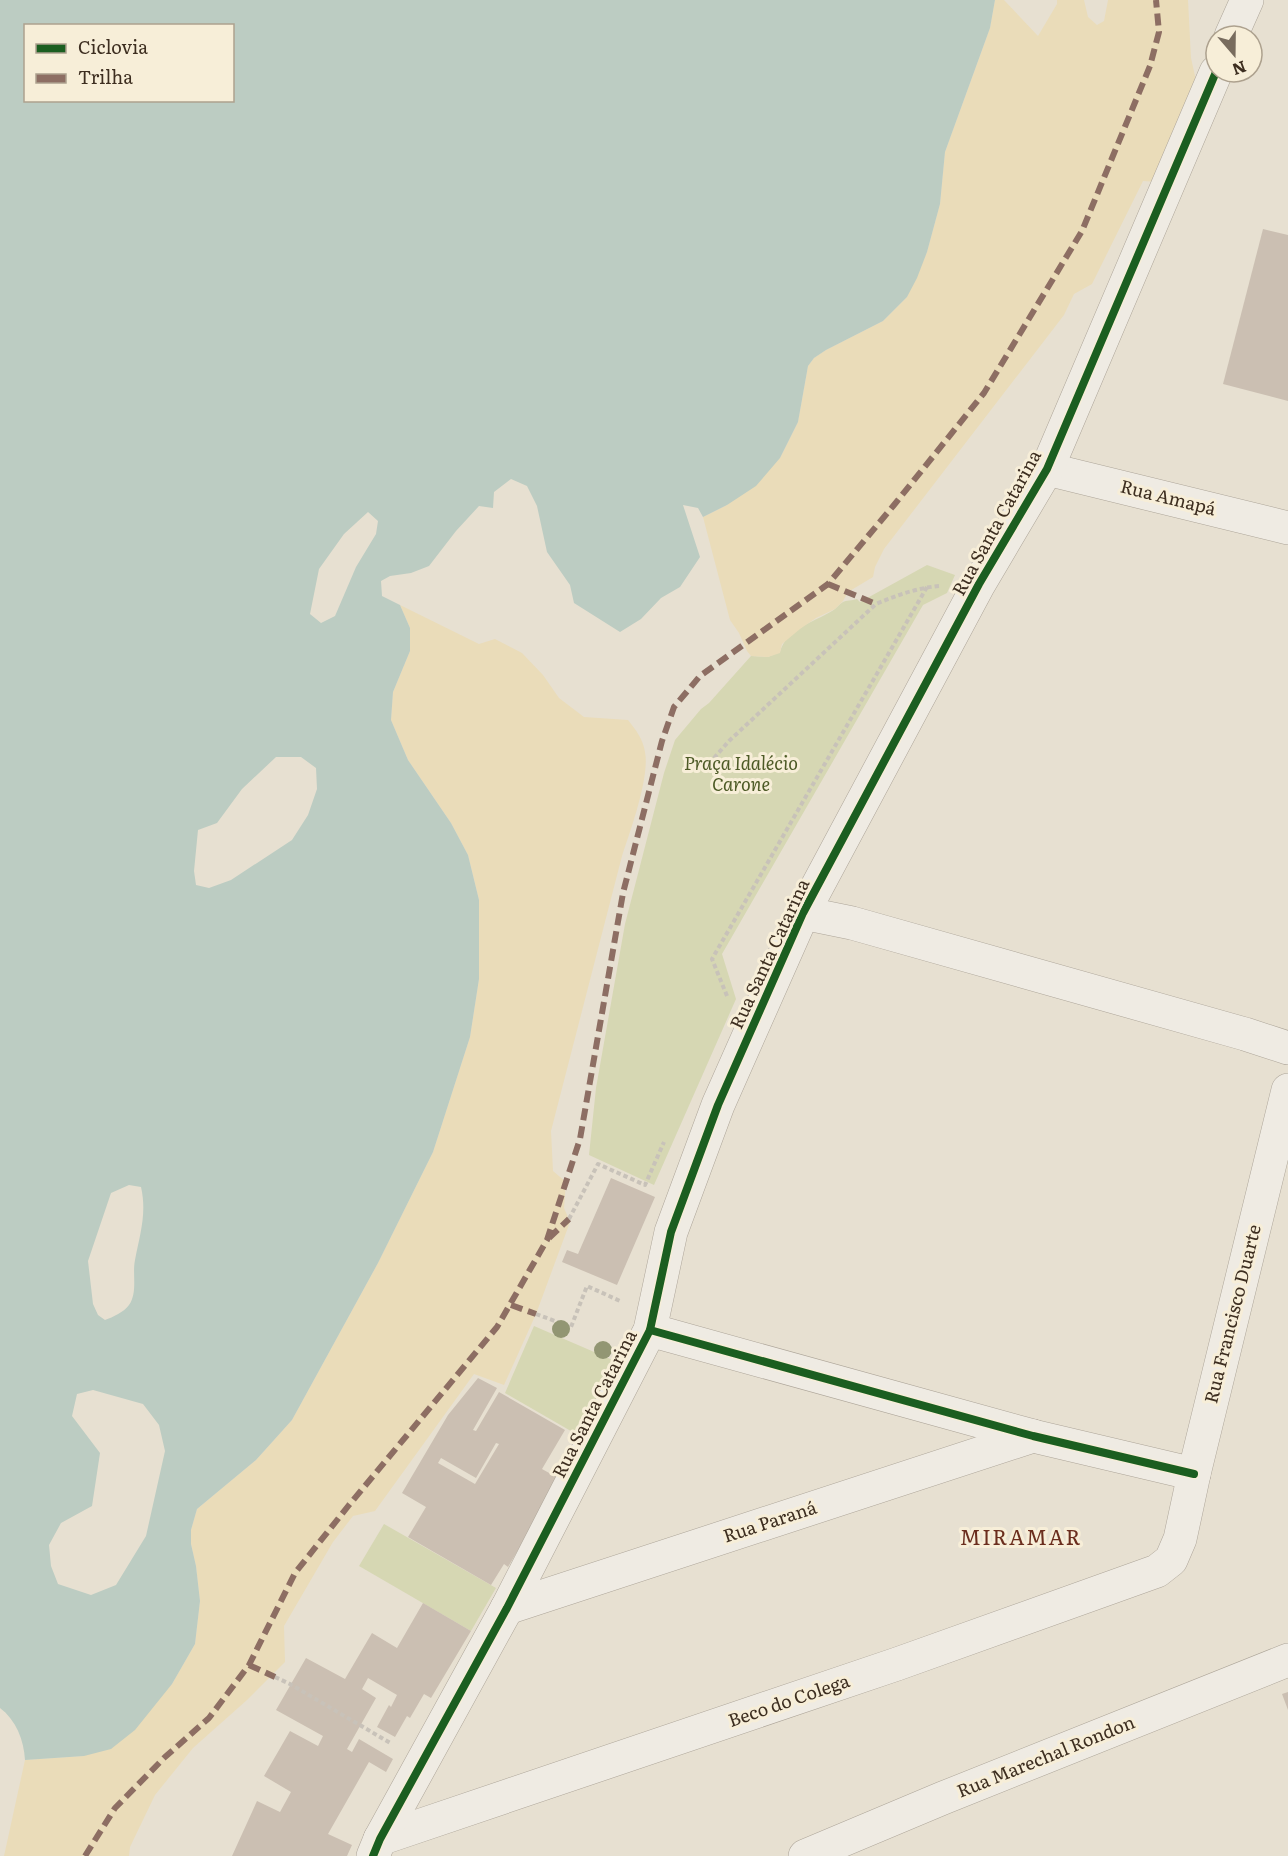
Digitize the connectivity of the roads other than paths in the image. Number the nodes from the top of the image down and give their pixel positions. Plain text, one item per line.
1 (1247, 0) edge
2 (1236, 24) edge
3 (1211, 84) edge
4 (1047, 468) junction
5 (1288, 528) edge
6 (803, 913) junction
7 (1288, 1048) edge
8 (1288, 1090) edge
9 (651, 1322) junction
10 (1033, 1436) junction
11 (1194, 1474) junction
12 (1180, 1539) joint
13 (507, 1608) junction
14 (1288, 1660) edge
15 (376, 1847) edge
16 (805, 1856) edge

1 - 2 street
3 - 4 street, Rua Santa Catarina
4 - 5 street, Rua Amapá
4 - 6 street, Rua Santa Catarina
6 - 7 street
6 - 9 street, Rua Santa Catarina
8 - 11 street, Rua Francisco Duarte
9 - 10 street
9 - 13 street, Rua Santa Catarina
10 - 11 street
10 - 13 street, Rua Paraná
11 - 12 street, Rua Francisco Duarte
12 - 15 street, Beco do Colega
13 - 15 street, Rua Santa Catarina
14 - 16 street, Rua Marechal Rondon

